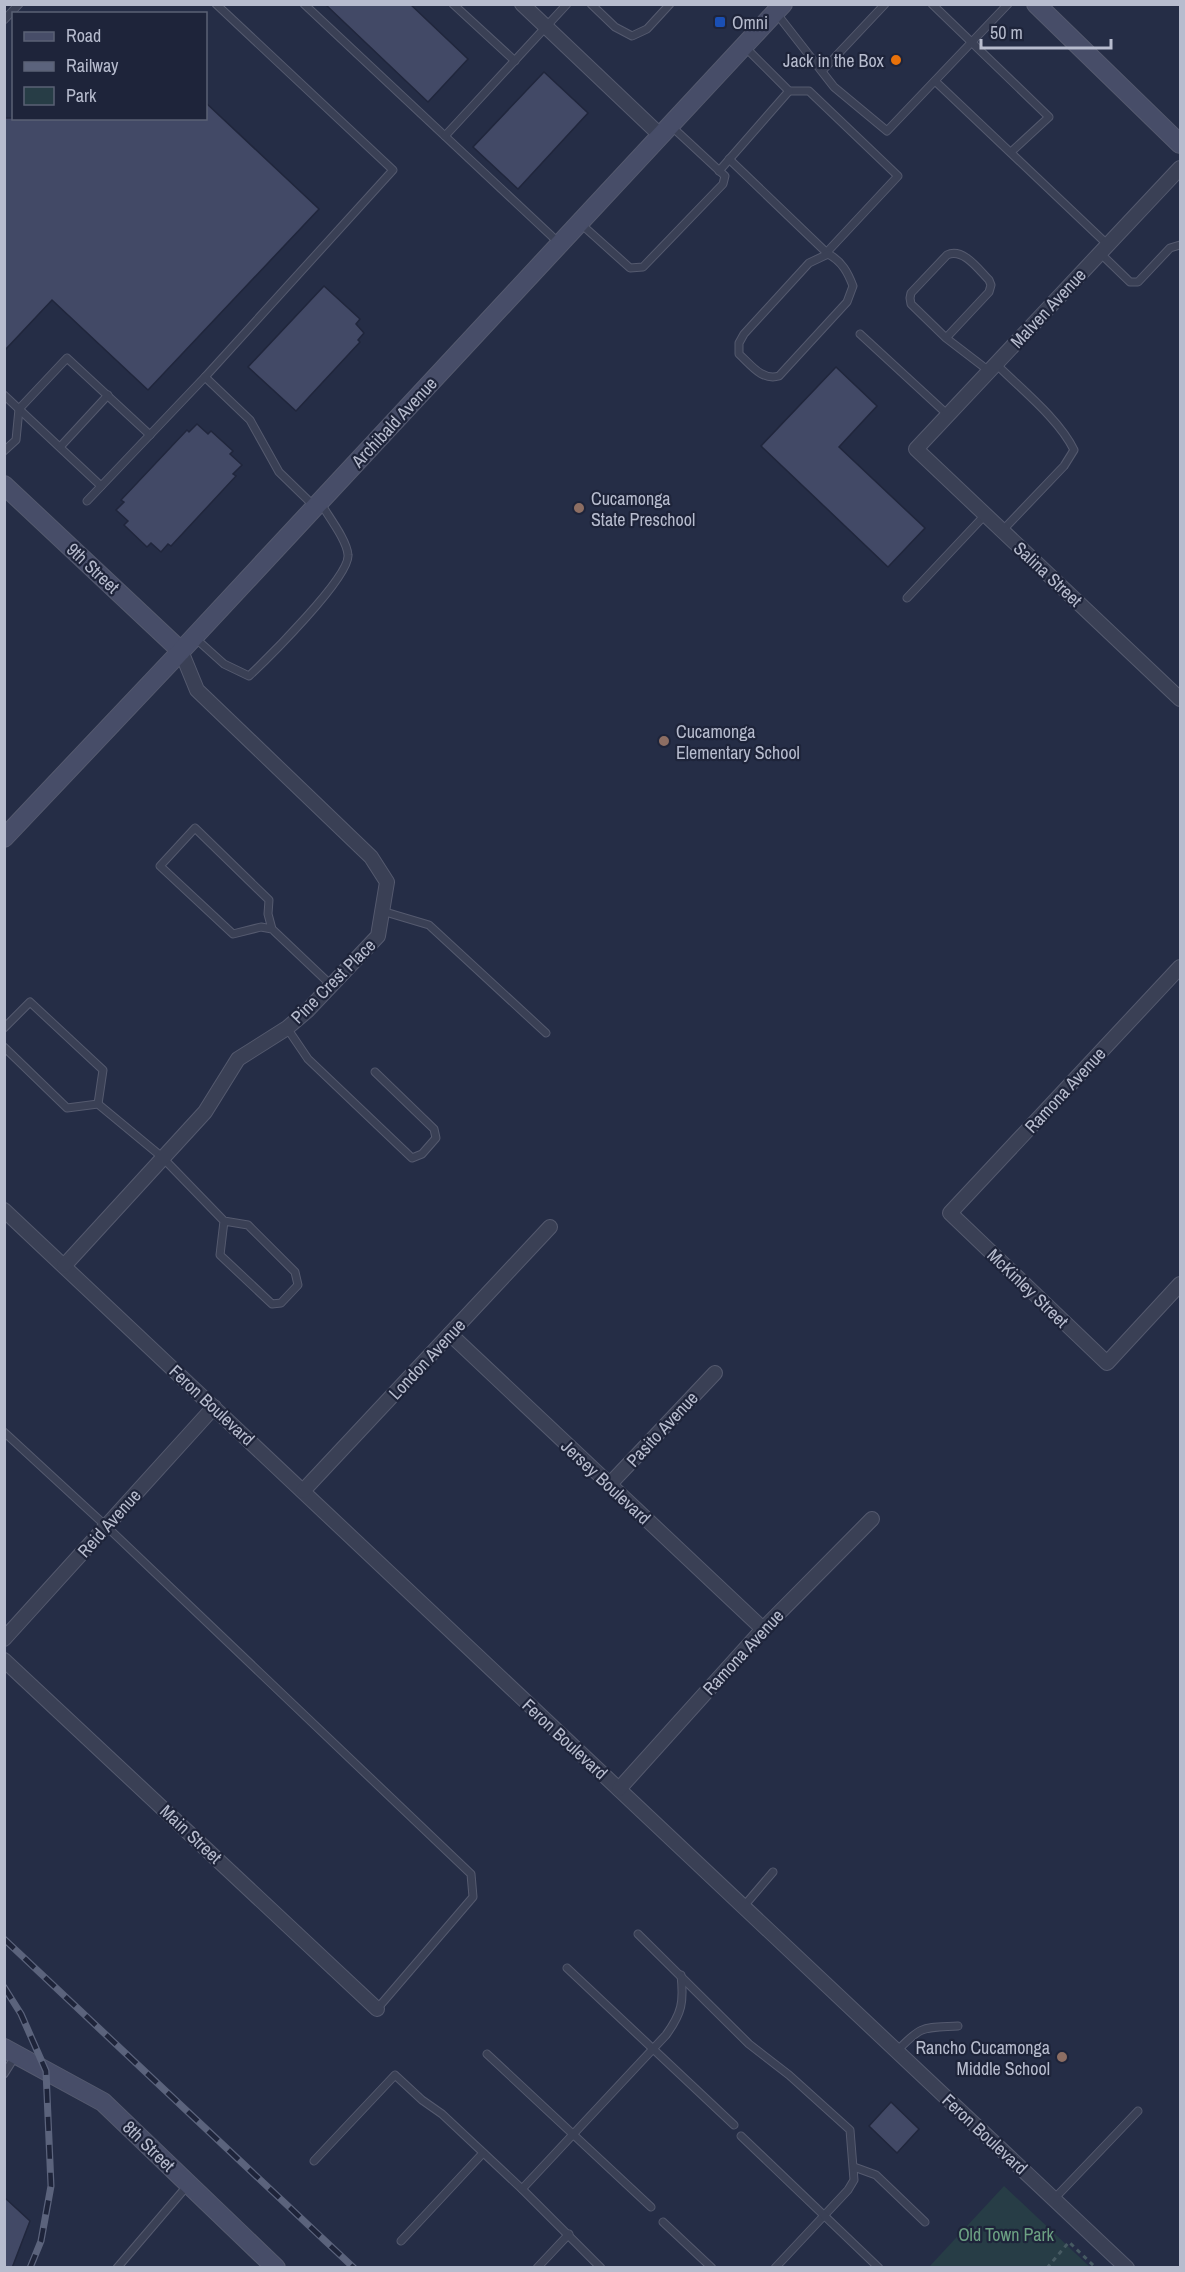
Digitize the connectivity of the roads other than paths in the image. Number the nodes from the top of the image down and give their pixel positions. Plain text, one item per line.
1 (216, 4) edge
2 (304, 4) edge
3 (453, 4) edge
4 (522, 4) edge
5 (567, 4) edge
6 (591, 4) edge
7 (670, 4) edge
8 (885, 4) edge
9 (932, 4) edge
10 (1008, 4) edge
11 (1036, 4) edge
12 (15, 6) edge
13 (779, 9) edge
14 (4, 20) edge
15 (546, 27) junction
16 (972, 42) junction
17 (744, 46) junction
18 (515, 61) junction
19 (822, 71) junction
20 (935, 81) junction
21 (789, 91) junction
22 (665, 129) junction
23 (445, 136) junction
24 (1180, 144) edge
25 (1011, 152) junction
26 (729, 159) junction
27 (1180, 168) edge
28 (719, 171) junction
29 (579, 222) junction
30 (560, 243) junction
31 (1180, 245) edge
32 (1104, 249) junction
33 (828, 254) junction
34 (860, 334) dead end
35 (946, 338) junction
36 (993, 368) junction
37 (205, 377) junction
38 (4, 395) edge
39 (108, 396) junction
40 (19, 409) junction
41 (948, 415) junction
42 (150, 435) junction
43 (60, 447) junction
44 (916, 449) joint
45 (4, 451) edge
46 (4, 485) edge
47 (101, 486) junction
48 (87, 501) dead end
49 (317, 504) junction
50 (985, 514) junction
51 (1002, 531) junction
52 (907, 598) dead end
53 (194, 637) junction
54 (181, 651) junction
55 (1180, 699) edge
56 (4, 838) edge
57 (382, 912) junction
58 (272, 929) junction
59 (1180, 967) edge
60 (332, 985) junction
61 (4, 1028) edge
62 (287, 1028) junction
63 (546, 1033) dead end
64 (4, 1047) edge
65 (375, 1072) dead end
66 (98, 1104) junction
67 (162, 1157) junction
68 (4, 1210) edge
69 (950, 1213) joint
70 (224, 1221) junction
71 (550, 1227) dead end
72 (64, 1266) junction
73 (1180, 1284) edge
74 (450, 1334) junction
75 (715, 1373) dead end
76 (214, 1407) junction
77 (4, 1432) edge
78 (609, 1485) junction
79 (303, 1491) junction
80 (872, 1519) dead end
81 (106, 1526) junction
82 (763, 1629) junction
83 (4, 1639) edge
84 (4, 1660) edge
85 (619, 1789) junction
86 (773, 1872) dead end
87 (744, 1906) junction
88 (638, 1934) dead end
89 (567, 1968) dead end
90 (681, 1975) junction
91 (377, 2009) joint
92 (958, 2026) dead end
93 (653, 2049) junction
94 (10, 2051) edge
95 (897, 2051) junction
96 (487, 2054) dead end
97 (4, 2074) edge
98 (1138, 2111) dead end
99 (734, 2125) dead end
100 (573, 2134) junction
101 (741, 2136) dead end
102 (483, 2152) junction
103 (314, 2161) dead end
104 (854, 2167) junction
105 (189, 2184) junction
106 (522, 2189) junction
107 (1054, 2199) junction
108 (651, 2207) dead end
109 (824, 2216) junction
110 (663, 2222) dead end
111 (925, 2222) dead end
112 (568, 2234) junction
113 (401, 2241) dead end
114 (117, 2268) edge
115 (276, 2268) edge
116 (537, 2268) edge
117 (601, 2268) edge
118 (712, 2268) edge
119 (775, 2268) edge
120 (879, 2268) edge
121 (1126, 2268) edge

1 - 37 lane
2 - 23 lane
3 - 18 lane
4 - 15 street
5 - 15 lane
6 - 7 lane
8 - 19 lane
9 - 16 lane
10 - 16 lane
11 - 24 main road
12 - 14 lane
13 - 17 main road, Archibald Avenue
13 - 19 lane
15 - 18 lane
15 - 22 street
16 - 20 lane
16 - 25 lane
17 - 21 lane
17 - 22 main road, Archibald Avenue
18 - 23 lane
19 - 20 lane
20 - 25 lane
21 - 26 lane
21 - 33 lane
22 - 28 lane
22 - 29 main road, Archibald Avenue
23 - 30 lane
25 - 32 lane
26 - 28 lane
26 - 33 lane
27 - 32 street, Malven Avenue
28 - 29 lane
29 - 30 main road, Archibald Avenue
30 - 49 main road, Archibald Avenue
31 - 32 lane
32 - 36 street, Malven Avenue
33 - 33 lane
34 - 41 lane
35 - 35 lane
35 - 36 lane
36 - 41 street, Malven Avenue
36 - 51 lane
37 - 42 lane
37 - 49 lane
38 - 40 lane
39 - 40 lane
39 - 42 lane
39 - 43 lane
40 - 43 lane
40 - 45 lane
41 - 44 street, Malven Avenue
42 - 47 lane
43 - 47 lane
44 - 50 street, Salina Street
46 - 54 main road, 9th Street
47 - 48 lane
49 - 53 main road, Archibald Avenue
49 - 53 lane
50 - 51 street, Salina Street
50 - 52 lane
51 - 55 street, Salina Street
53 - 54 main road, Archibald Avenue
54 - 56 main road, Archibald Avenue
54 - 57 street, Pine Crest Place
57 - 60 street, Pine Crest Place
57 - 63 lane
58 - 58 lane
58 - 60 lane
59 - 69 street, Ramona Avenue
60 - 62 street, Pine Crest Place
61 - 66 lane
62 - 65 lane
62 - 67 street, Pine Crest Place
64 - 66 lane
66 - 67 lane
67 - 70 lane
67 - 72 street, Pine Crest Place
68 - 72 street, Feron Boulevard
69 - 73 street, McKinley Street
70 - 70 lane
71 - 74 street, London Avenue
72 - 76 street, Feron Boulevard
74 - 78 street, Jersey Boulevard
74 - 79 street, London Avenue
75 - 78 street, Pasito Avenue
76 - 79 street, Feron Boulevard
76 - 81 street, Reid Avenue
77 - 81 lane
78 - 82 street, Jersey Boulevard
79 - 85 street, Feron Boulevard
80 - 82 street, Ramona Avenue
81 - 83 street, Reid Avenue
81 - 91 lane
82 - 85 street, Ramona Avenue
84 - 91 street, Main Street
85 - 87 street, Feron Boulevard
86 - 87 lane
87 - 95 street, Feron Boulevard
88 - 90 lane
89 - 93 lane
90 - 93 lane
90 - 104 lane
92 - 95 lane
93 - 99 lane
93 - 100 lane
94 - 97 lane
94 - 105 main road, 8th Street
95 - 107 street, Feron Boulevard
96 - 100 lane
98 - 107 lane
100 - 106 lane
100 - 108 lane
101 - 109 lane
102 - 103 lane
102 - 106 lane
102 - 113 lane
104 - 109 lane
104 - 111 lane
105 - 114 lane
105 - 115 main road, 8th Street
106 - 112 lane
107 - 121 street, Feron Boulevard
109 - 119 lane
109 - 120 lane
110 - 118 lane
112 - 116 lane
112 - 117 lane

